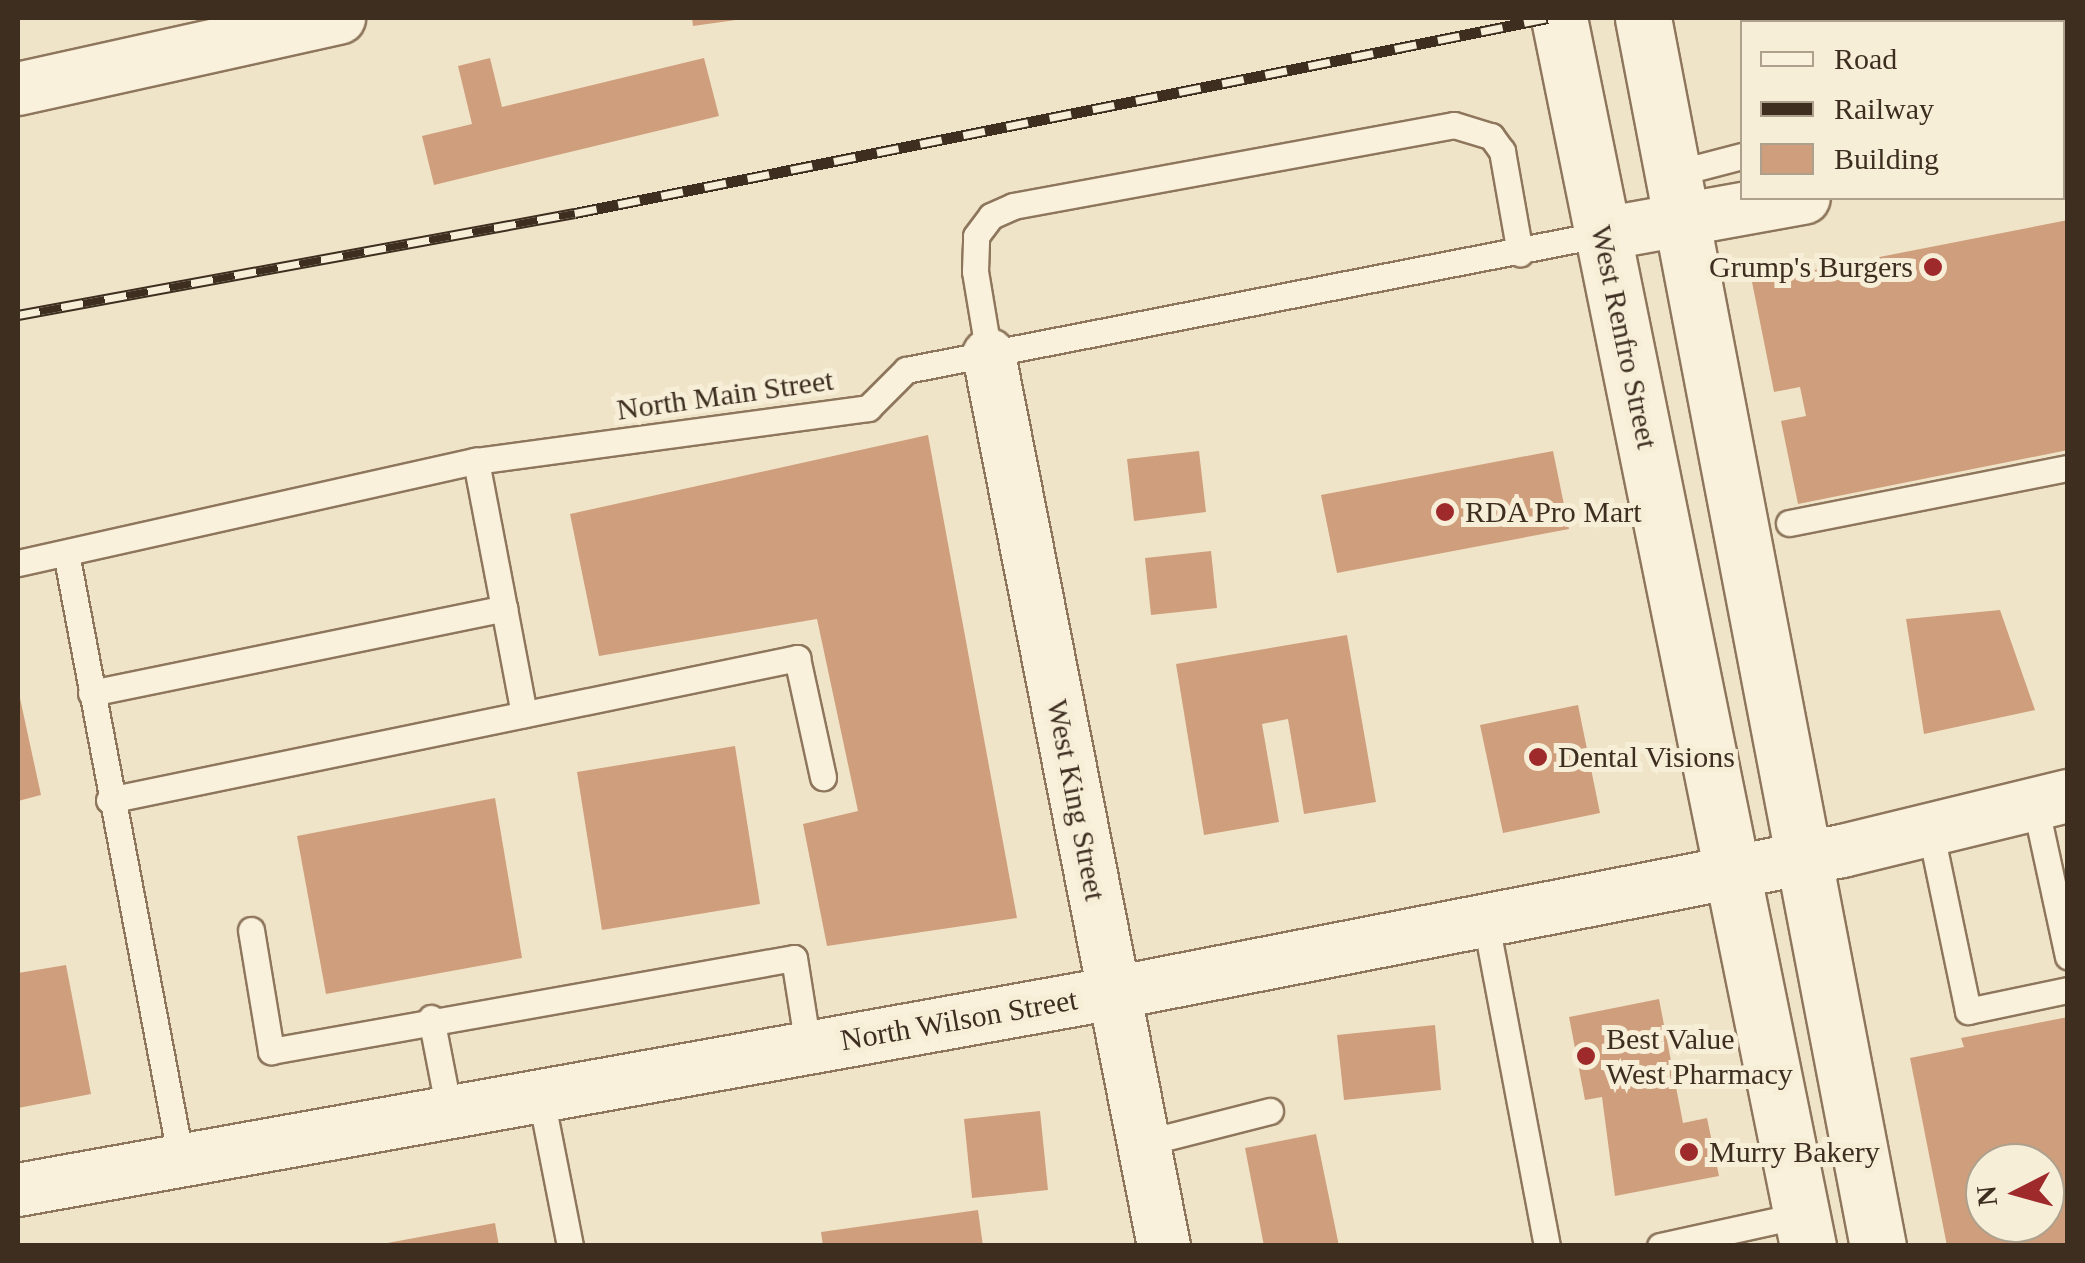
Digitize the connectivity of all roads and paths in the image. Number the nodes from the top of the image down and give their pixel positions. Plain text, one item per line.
1 (339, 18) edge
2 (1558, 18) edge
3 (1642, 18) edge
4 (263, 27) edge
5 (18, 89) edge
6 (1740, 157) edge
7 (1678, 196) junction
8 (1740, 197) edge
9 (1603, 234) junction
10 (1520, 253) junction
11 (989, 356) junction
12 (476, 461) junction
13 (2068, 468) edge
14 (1789, 524) dead end
15 (66, 553) junction
16 (18, 562) edge
17 (504, 608) junction
18 (91, 693) junction
19 (524, 714) junction
20 (823, 777) dead end
21 (109, 800) junction
22 (2052, 800) edge
23 (1930, 829) junction
24 (1806, 858) junction
25 (1735, 872) junction
26 (1485, 918) junction
27 (251, 930) dead end
28 (2068, 956) edge
29 (2068, 990) edge
30 (1114, 993) junction
31 (431, 1018) junction
32 (808, 1046) junction
33 (541, 1098) junction
34 (1270, 1111) dead end
35 (450, 1116) junction
36 (1144, 1142) junction
37 (182, 1165) junction
38 (18, 1190) edge
39 (1804, 1230) edge
40 (570, 1246) edge
41 (1164, 1246) edge
42 (1547, 1246) edge
43 (1660, 1246) edge
44 (1878, 1246) edge

1 - 4 street
2 - 9 main road, West Renfro Street
3 - 7 main road
4 - 5 street
6 - 7 lane
7 - 8 street
7 - 9 street
7 - 24 main road
9 - 10 lane, North Main Street
9 - 25 main road, West Renfro Street
10 - 11 lane, North Main Street
10 - 11 lane
11 - 12 lane, North Main Street
11 - 30 street, West King Street
12 - 15 lane, North Main Street
12 - 17 lane
13 - 14 lane
15 - 16 lane, North Main Street
15 - 18 lane
17 - 18 lane
17 - 19 lane
18 - 21 lane
19 - 20 lane
19 - 21 lane
21 - 37 lane
22 - 23 street, North Wilson Street
22 - 28 lane
23 - 24 street, North Wilson Street
23 - 29 lane
24 - 25 street, North Wilson Street
24 - 44 main road
25 - 26 street, North Wilson Street
25 - 39 main road, West Renfro Street
26 - 30 street, North Wilson Street
26 - 42 lane
27 - 31 lane
30 - 32 street, North Wilson Street
30 - 36 street, West King Street
31 - 32 lane
31 - 35 lane
32 - 33 street, North Wilson Street
33 - 35 street, North Wilson Street
33 - 40 lane
34 - 36 lane
35 - 37 street, North Wilson Street
36 - 41 street, West King Street
37 - 38 street, North Wilson Street
39 - 43 lane

